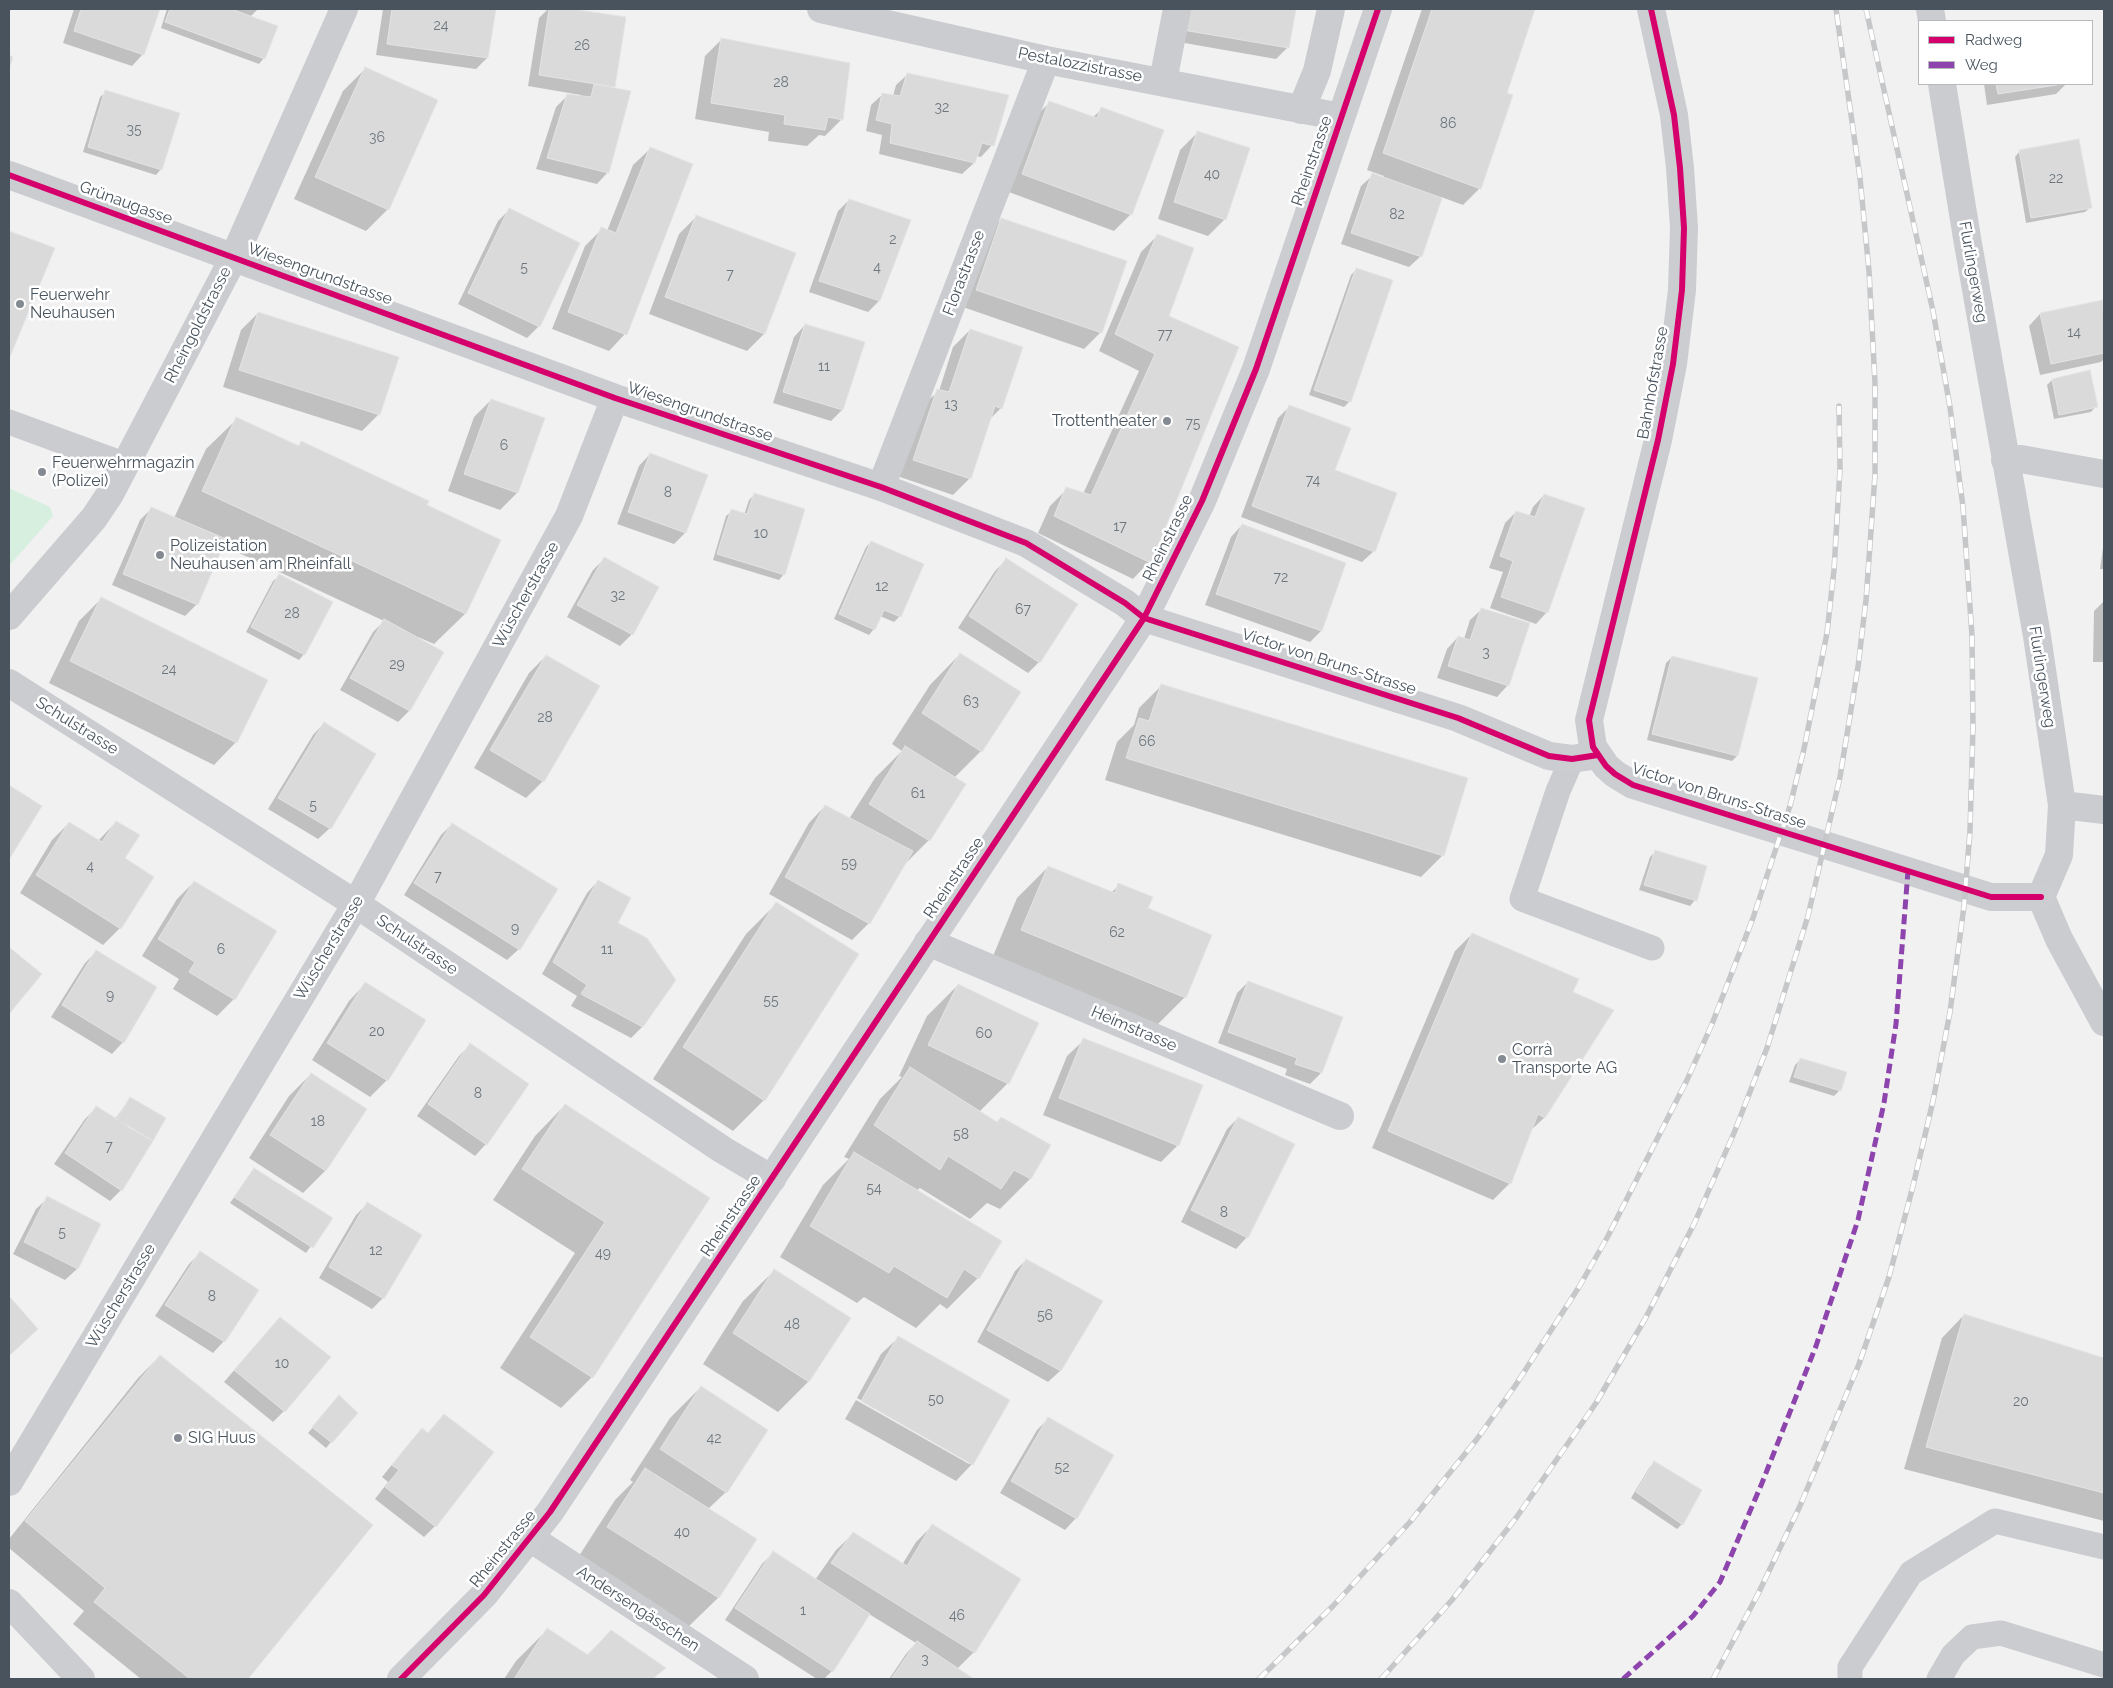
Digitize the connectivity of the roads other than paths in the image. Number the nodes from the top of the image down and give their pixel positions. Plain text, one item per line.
1 (344, 9) edge
2 (821, 9) edge
3 (1177, 9) edge
4 (1331, 9) edge
5 (1378, 9) edge
6 (1651, 9) edge
7 (1046, 60) junction
8 (1163, 81) junction
9 (1942, 85) edge
10 (1301, 110) junction
11 (1342, 116) junction
12 (9, 175) edge
13 (234, 256) junction
14 (615, 398) junction
15 (9, 422) edge
16 (2005, 460) junction
17 (126, 464) junction
18 (2104, 474) edge
19 (881, 487) junction
20 (9, 616) edge
21 (1144, 618) junction
22 (9, 683) edge
23 (1585, 757) junction
24 (2062, 805) junction
25 (2104, 810) edge
26 (2041, 897) junction
27 (356, 904) junction
28 (928, 942) junction
29 (1652, 948) dead end
30 (2104, 1022) edge
31 (1340, 1116) dead end
32 (772, 1179) junction
33 (11, 1473) edge
34 (530, 1538) junction
35 (2104, 1547) edge
36 (9, 1603) edge
37 (2104, 1665) edge
38 (81, 1679) edge
39 (401, 1679) edge
40 (745, 1679) edge
41 (1850, 1679) edge
42 (1939, 1679) edge

1 - 13 street, Rheingoldstrasse
2 - 7 street, Pestalozzistrasse
3 - 8 street
4 - 10 street
5 - 11 street, Rheinstrasse
6 - 23 street, Bahnhofstrasse
7 - 8 street, Pestalozzistrasse
7 - 19 street, Florastrasse
8 - 10 street, Pestalozzistrasse
9 - 16 street, Flurlingerweg
10 - 11 street, Pestalozzistrasse
11 - 21 street, Rheinstrasse
12 - 13 street, Grünaugasse
13 - 14 street, Wiesengrundstrasse
13 - 17 street, Rheingoldstrasse
14 - 19 street, Wiesengrundstrasse
14 - 27 street, Wüscherstrasse
15 - 17 lane
16 - 18 street
16 - 24 street, Flurlingerweg
17 - 20 street, Rheingoldstrasse
19 - 21 street, Wiesengrundstrasse
21 - 23 street, Victor von Bruns-Strasse
21 - 28 street, Rheinstrasse
22 - 27 street, Schulstrasse
23 - 26 street, Victor von Bruns-Strasse
23 - 29 lane
24 - 25 street
24 - 26 street, Flurlingerweg
26 - 30 street
27 - 32 street, Schulstrasse
27 - 33 street, Wüscherstrasse
28 - 31 street, Heimstrasse
28 - 32 street, Rheinstrasse
32 - 34 street, Rheinstrasse
34 - 39 street, Rheinstrasse
34 - 40 street, Andersengässchen
35 - 41 lane
36 - 38 street
37 - 42 lane

